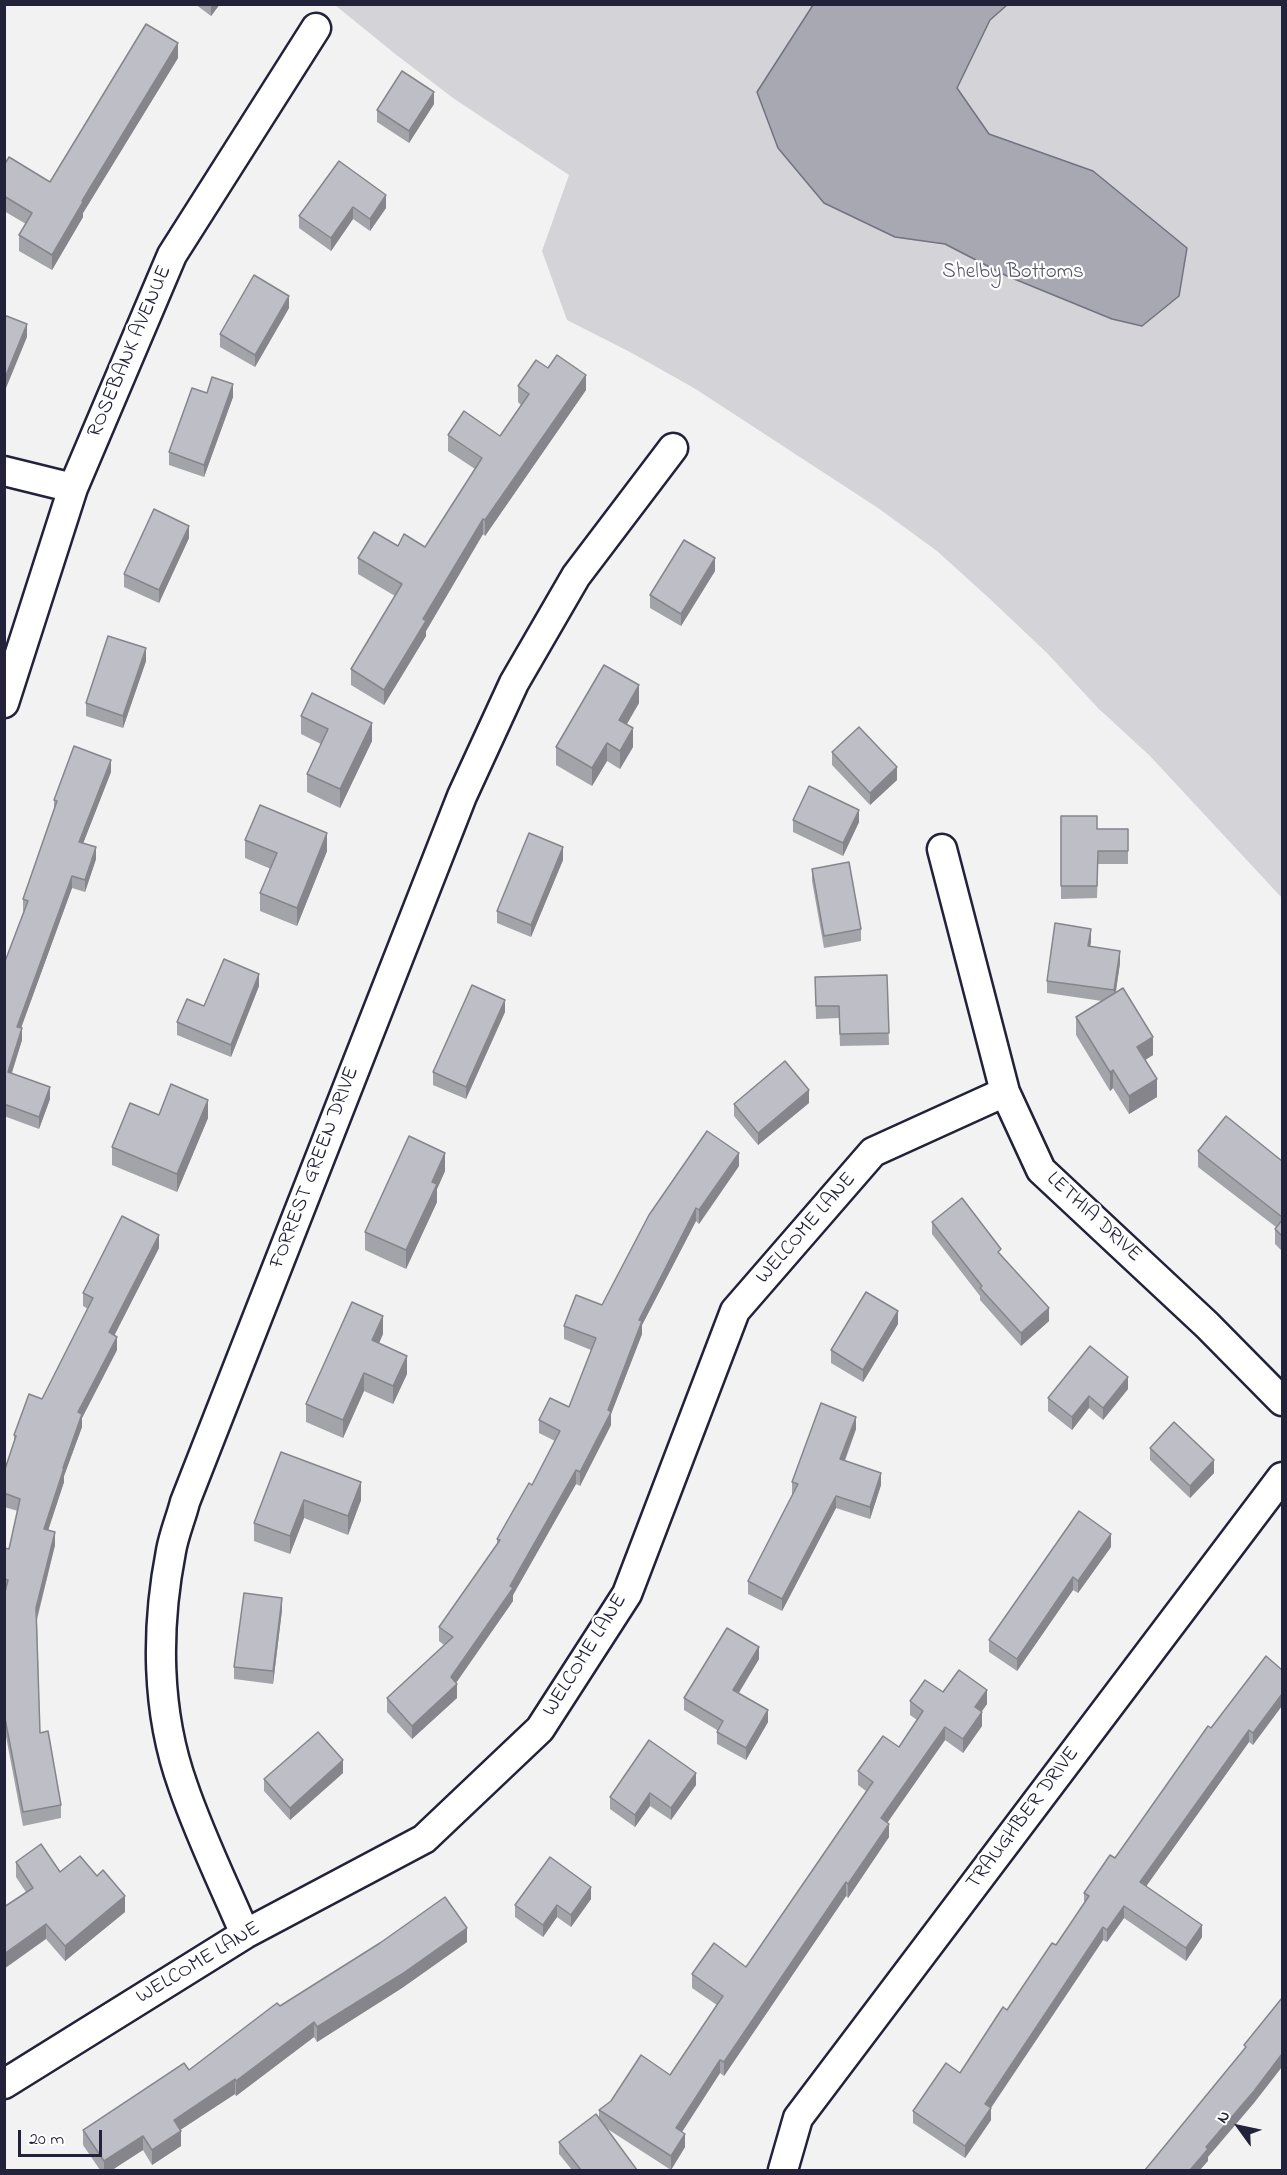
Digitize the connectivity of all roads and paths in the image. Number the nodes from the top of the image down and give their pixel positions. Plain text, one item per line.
1 (316, 28) dead end
2 (673, 448) dead end
3 (4, 471) edge
4 (73, 488) junction
5 (4, 703) edge
6 (942, 849) dead end
7 (1005, 1092) junction
8 (1282, 1401) edge
9 (1282, 1477) edge
10 (245, 1934) junction
11 (4, 2084) edge
12 (783, 2170) edge

1 - 4 street, ROSEBANK AVENUE
2 - 10 street, FORREST GREEN DRIVE
3 - 4 street
4 - 5 street, ROSEBANK AVENUE
6 - 7 street, LETHIA DRIVE
7 - 8 street, LETHIA DRIVE
7 - 10 street, WELCOME LANE
9 - 12 street, TRAUGHBER DRIVE
10 - 11 street, WELCOME LANE

